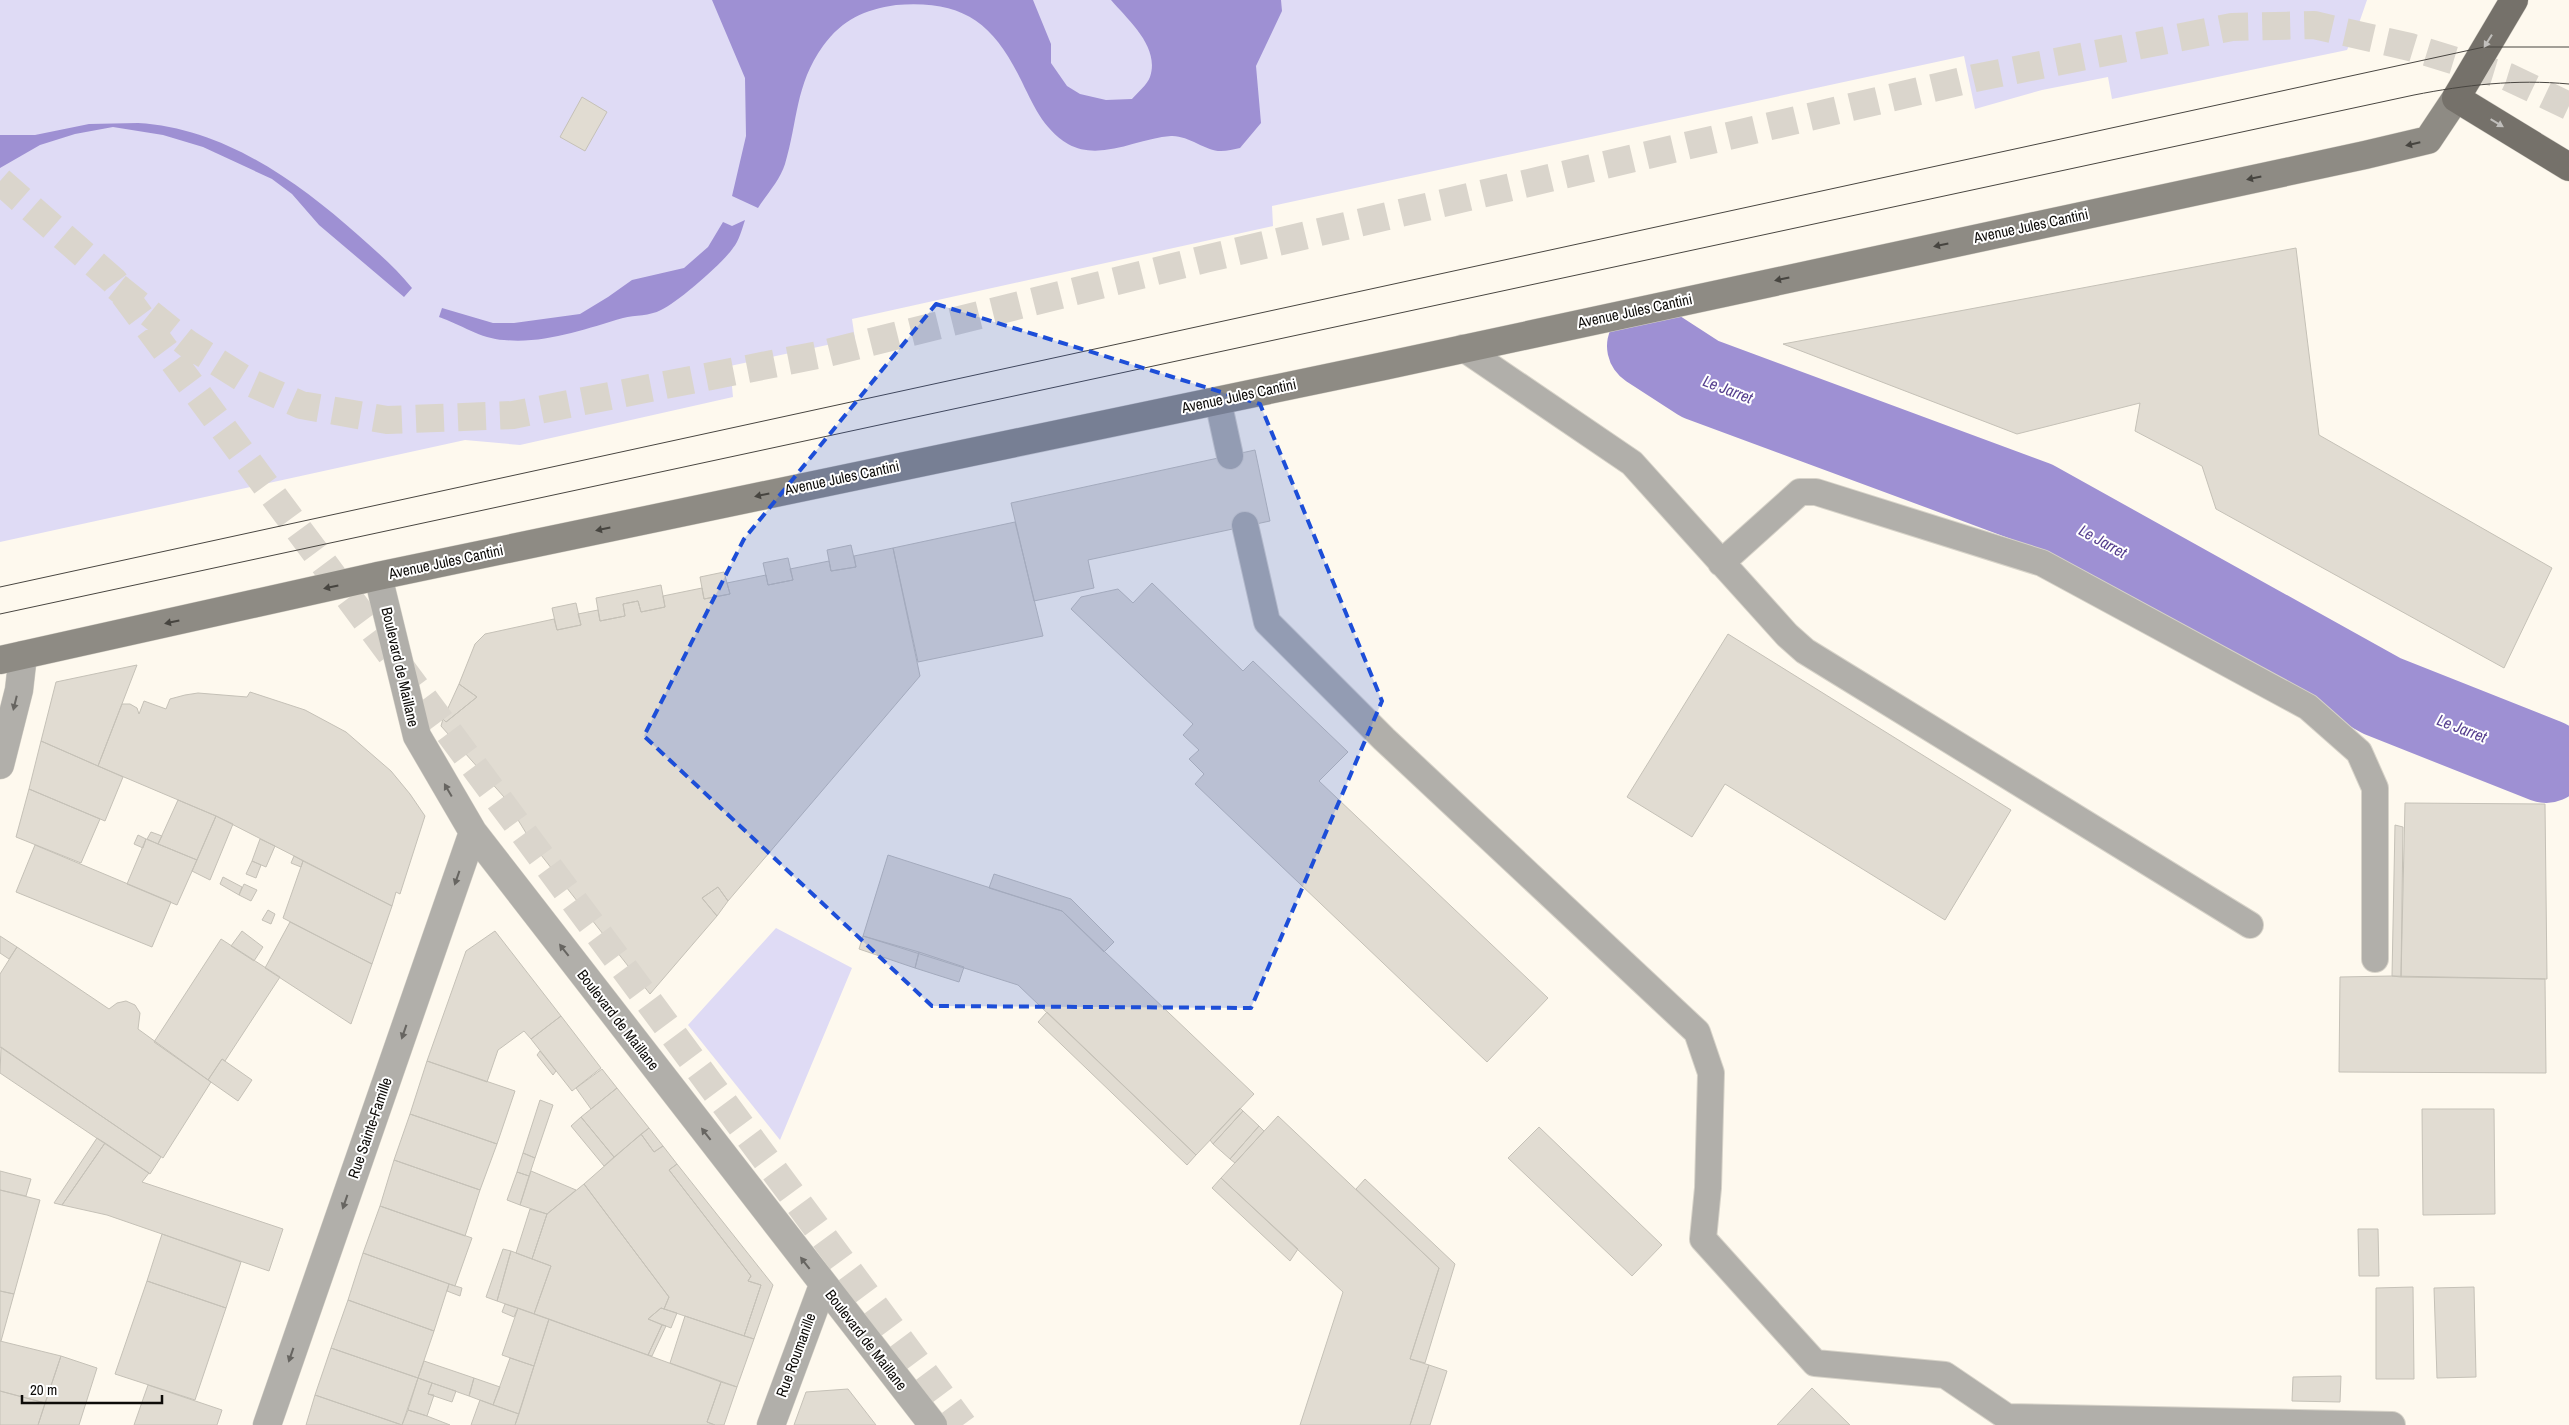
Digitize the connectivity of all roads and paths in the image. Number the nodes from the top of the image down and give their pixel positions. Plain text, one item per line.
1 (2514, 0) edge
2 (2456, 98) junction
3 (2569, 167) edge
4 (1463, 348) junction
5 (1218, 401) junction
6 (1230, 456) dead end
7 (1245, 525) dead end
8 (1721, 563) junction
9 (378, 576) junction
10 (12, 657) edge
11 (0, 765) edge
12 (473, 832) junction
13 (2250, 925) dead end
14 (2375, 959) dead end
15 (822, 1285) junction
16 (267, 1425) edge
17 (771, 1425) edge
18 (933, 1425) edge
19 (2392, 1425) edge

1 -> 2 main road
2 -> 3 main road
2 -> 4 main road, Avenue Jules Cantini
4 - 5 main road, Avenue Jules Cantini
4 - 8 lane
5 - 6 lane
5 -> 9 main road, Avenue Jules Cantini
7 - 19 lane
8 - 13 lane
8 - 14 lane
9 -> 10 main road, Avenue Jules Cantini
12 -> 9 street, Boulevard de Maillane
10 -> 11 street
15 -> 12 street, Boulevard de Maillane
12 -> 16 street, Rue Sainte-Famille
15 - 17 street, Rue Roumanille
15 - 18 street, Boulevard de Maillane

